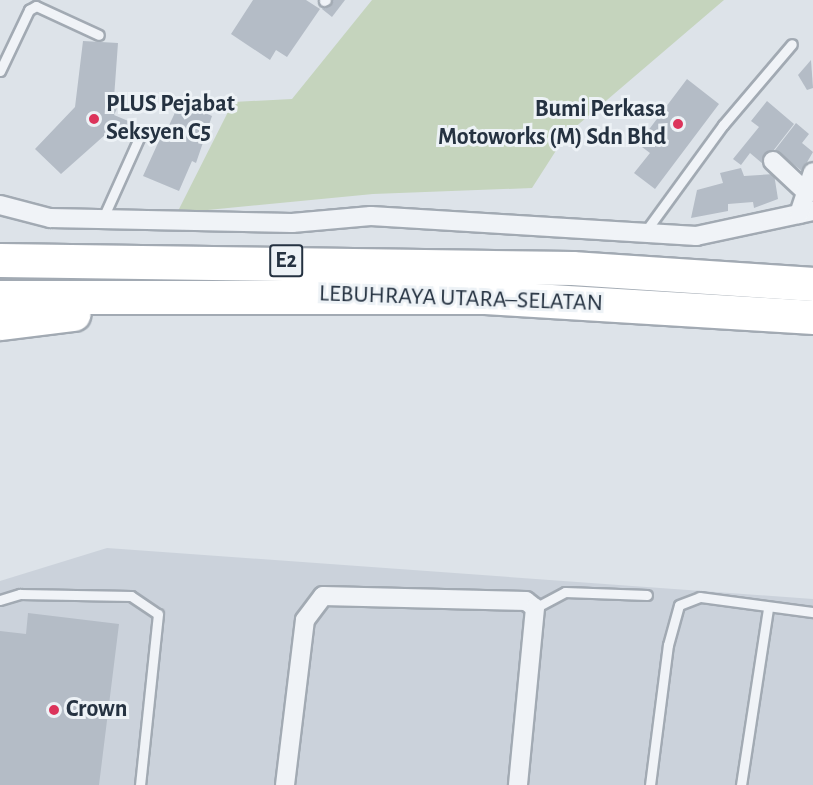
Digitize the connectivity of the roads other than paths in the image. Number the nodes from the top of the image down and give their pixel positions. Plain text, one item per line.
1 (99, 34) dead end
2 (792, 44) dead end
3 (0, 71) edge
4 (139, 138) dead end
5 (773, 161) dead end
6 (813, 172) edge
7 (804, 190) junction
8 (0, 205) edge
9 (806, 213) edge
10 (102, 218) junction
11 (645, 232) junction
12 (0, 260) edge
13 (813, 284) edge
14 (233, 294) junction
15 (0, 297) edge
16 (813, 316) edge
17 (0, 323) edge
18 (647, 595) dead end
19 (0, 600) edge
20 (535, 608) junction
21 (768, 608) junction
22 (813, 612) edge
23 (140, 785) edge
24 (285, 785) edge
25 (518, 785) edge
26 (650, 785) edge
27 (741, 785) edge

1 - 3 lane
2 - 11 lane
4 - 10 lane
5 - 7 street
6 - 7 street
7 - 9 street
8 - 10 street
9 - 11 street
10 - 11 street
12 - 13 highway, LEBUHRAYA UTARA–SELATAN / E2
14 - 15 highway, LEBUHRAYA UTARA–SELATAN / E2
14 - 16 highway, LEBUHRAYA UTARA–SELATAN / E2
14 - 17 highway
18 - 20 lane
19 - 23 lane
20 - 24 street
20 - 25 street
21 - 22 lane
21 - 26 lane
21 - 27 lane

